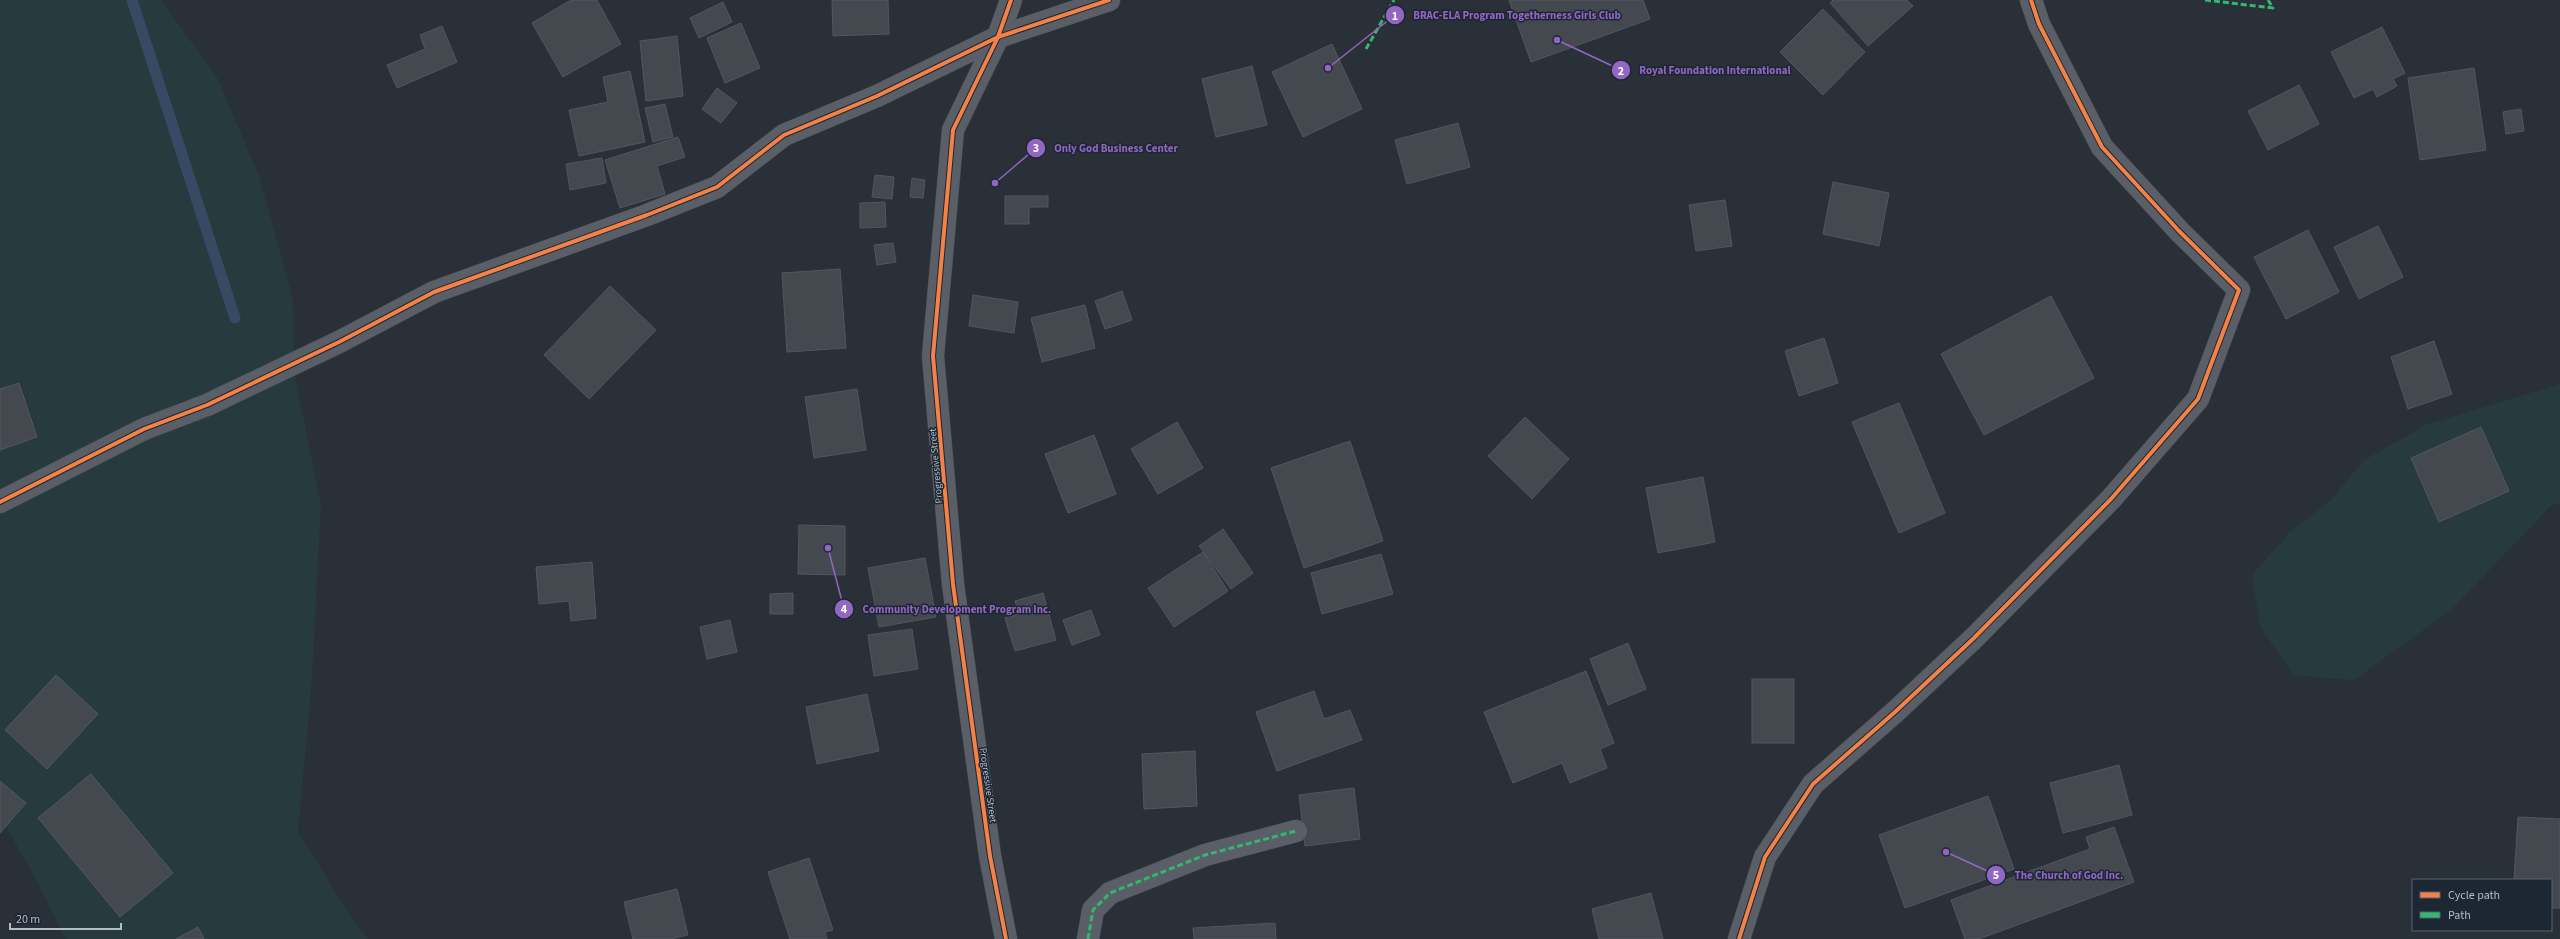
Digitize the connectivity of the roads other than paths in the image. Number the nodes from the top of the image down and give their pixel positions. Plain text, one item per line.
1 (1011, 0) edge
2 (1109, 0) edge
3 (2031, 0) edge
4 (998, 36) junction
5 (0, 502) edge
6 (1296, 831) dead end
7 (1006, 939) edge
8 (1088, 939) edge
9 (1739, 939) edge

1 - 4 street, Progressive Street
2 - 4 street
3 - 9 street
4 - 5 street
4 - 7 street, Progressive Street
6 - 8 street

